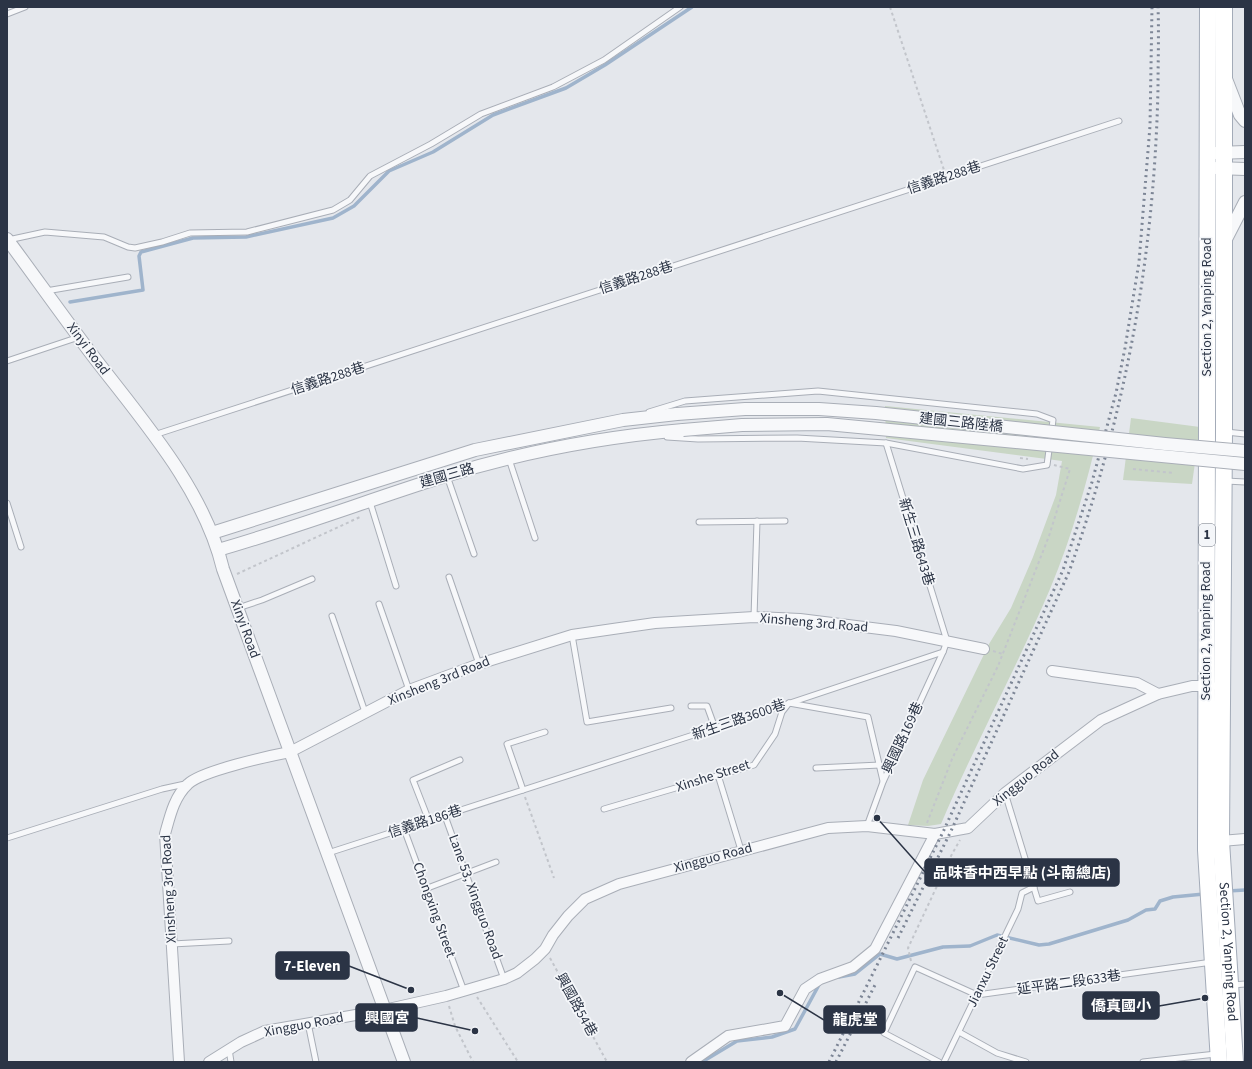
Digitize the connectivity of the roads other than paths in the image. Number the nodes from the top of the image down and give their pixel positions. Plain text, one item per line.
1 (25, 7) edge
2 (680, 7) edge
3 (1208, 7) edge
4 (1224, 7) edge
5 (7, 14) edge
6 (1224, 73) junction
7 (1119, 121) dead end
8 (1245, 122) edge
9 (1245, 152) edge
10 (1216, 160) junction
11 (1245, 169) edge
12 (1245, 202) edge
13 (7, 240) edge
14 (1224, 244) junction
15 (128, 277) dead end
16 (45, 291) junction
17 (78, 337) junction
18 (7, 361) edge
19 (677, 414) joint
20 (623, 420) junction
21 (682, 430) joint
22 (1224, 432) junction
23 (633, 434) junction
24 (1245, 434) edge
25 (153, 436) junction
26 (886, 444) junction
27 (1245, 451) edge
28 (509, 459) junction
29 (1245, 464) edge
30 (447, 475) junction
31 (1223, 481) junction
32 (1245, 482) edge
33 (369, 501) junction
34 (7, 503) edge
35 (757, 521) junction
36 (786, 521) dead end
37 (699, 522) dead end
38 (212, 532) junction
39 (535, 538) dead end
40 (21, 548) dead end
41 (218, 550) junction
42 (474, 554) dead end
43 (449, 577) dead end
44 (312, 579) dead end
45 (396, 586) dead end
46 (380, 604) dead end
47 (237, 608) junction
48 (332, 616) dead end
49 (754, 617) junction
50 (572, 635) junction
51 (947, 641) junction
52 (984, 649) dead end
53 (943, 652) junction
54 (479, 664) junction
55 (1052, 671) dead end
56 (1206, 685) junction
57 (1223, 686) junction
58 (409, 690) junction
59 (1158, 694) junction
60 (789, 703) junction
61 (691, 706) dead end
62 (671, 708) dead end
63 (365, 712) junction
64 (715, 728) junction
65 (545, 732) dead end
66 (290, 752) junction
67 (460, 760) dead end
68 (880, 765) junction
69 (816, 768) dead end
70 (718, 775) junction
71 (883, 782) junction
72 (188, 783) junction
73 (523, 790) junction
74 (1005, 793) junction
75 (604, 810) dead end
76 (445, 816) junction
77 (430, 821) junction
78 (867, 826) junction
79 (404, 829) junction
80 (935, 834) junction
81 (7, 838) edge
82 (1245, 839) edge
83 (1221, 841) junction
84 (741, 850) junction
85 (327, 854) junction
86 (496, 862) dead end
87 (466, 874) junction
88 (1034, 887) junction
89 (426, 889) junction
90 (1070, 892) dead end
91 (229, 941) dead end
92 (172, 944) junction
93 (1220, 960) junction
94 (504, 979) junction
95 (1227, 985) edge
96 (468, 990) junction
97 (977, 995) junction
98 (384, 1010) junction
99 (308, 1023) junction
100 (959, 1032) junction
101 (229, 1049) junction
102 (1235, 1057) edge
103 (1219, 1058) edge
104 (179, 1062) edge
105 (209, 1062) edge
106 (231, 1062) edge
107 (316, 1062) edge
108 (404, 1062) edge
109 (691, 1062) edge
110 (939, 1062) edge
111 (944, 1062) edge
112 (1026, 1062) edge
113 (1143, 1062) edge

1 - 5 lane
2 - 13 lane
3 - 10 main road, Section 2, Yanping Road / 1
4 - 6 main road, Section 2, Yanping Road / 1
6 - 8 street
6 - 10 main road, Section 2, Yanping Road / 1
7 - 25 lane, 信義路288巷
9 - 10 street
10 - 11 street
10 - 14 main road, Section 2, Yanping Road / 1
10 - 56 main road, Section 2, Yanping Road / 1
12 - 14 street
13 - 16 street, Xinyi Road
14 - 22 main road, Section 2, Yanping Road / 1
15 - 16 lane
16 - 17 street, Xinyi Road
17 - 18 lane
17 - 25 street, Xinyi Road
19 - 20 street, 建國三路
19 - 27 street, 建國三路陸橋, bridge
20 - 26 lane
20 - 38 street, 建國三路
21 - 23 street, 建國三路
21 - 29 street, 建國三路陸橋, bridge
22 - 24 lane
22 - 31 main road, 1
23 - 26 lane
23 - 28 street, 建國三路
25 - 38 street, Xinyi Road
26 - 51 lane, 新生三路643巷
28 - 30 street, 建國三路
28 - 39 lane
30 - 33 street, 建國三路
30 - 42 lane
31 - 32 lane
31 - 57 main road, Section 2, Yanping Road / 1
33 - 41 street, 建國三路
33 - 45 lane
34 - 40 lane
35 - 36 lane
35 - 37 lane
35 - 49 lane
38 - 41 street, Xinyi Road
41 - 47 street, Xinyi Road
43 - 54 lane
44 - 47 lane
46 - 58 lane
47 - 66 street, Xinyi Road
48 - 63 lane
49 - 50 street, Xinsheng 3rd Road
49 - 51 street, Xinsheng 3rd Road
50 - 54 street, Xinsheng 3rd Road
50 - 62 lane
51 - 52 street, Xinsheng 3rd Road
51 - 53 lane
53 - 60 lane, 新生三路3600巷
53 - 71 lane, 興國路169巷
54 - 58 street, Xinsheng 3rd Road
55 - 59 street
56 - 57 street, Xingguo Road
56 - 59 street, Xingguo Road
56 - 93 main road, Section 2, Yanping Road / 1
57 - 83 main road, Section 2, Yanping Road / 1
58 - 63 street, Xinsheng 3rd Road
59 - 74 street, Xingguo Road
60 - 64 lane, 新生三路3600巷
60 - 68 lane
60 - 70 lane, Xinshe Street
61 - 64 lane
63 - 66 street, Xinsheng 3rd Road
64 - 73 lane, 新生三路3600巷
65 - 73 lane
66 - 72 street, Xinsheng 3rd Road
66 - 85 street, Xinyi Road
67 - 77 lane
68 - 69 lane
68 - 71 lane
70 - 75 lane, Xinshe Street
70 - 84 lane
71 - 78 lane, 興國路169巷
72 - 81 lane
72 - 92 street, Xinsheng 3rd Road
73 - 76 lane, 信義路186巷
74 - 80 street, Xingguo Road
74 - 88 lane
76 - 77 lane, 信義路186巷
76 - 87 lane, Lane 53, Xingguo Road
77 - 79 lane, 信義路186巷
78 - 80 street, Xingguo Road
78 - 84 street, Xingguo Road
79 - 85 lane, 信義路186巷
79 - 89 lane, Chongxing Street
80 - 109 street
82 - 83 street
83 - 93 main road, Section 2, Yanping Road / 1
84 - 94 street, Xingguo Road
85 - 98 street, Xinyi Road
86 - 87 lane
87 - 89 lane
87 - 94 lane, Lane 53, Xingguo Road
88 - 90 lane
88 - 97 lane, Jianxu Street
89 - 96 lane, Chongxing Street
91 - 92 lane
92 - 104 street, Xinsheng 3rd Road
93 - 95 main road, Section 2, Yanping Road / 1
93 - 97 lane, 延平路二段633巷
94 - 96 street, Xingguo Road
95 - 102 main road, Section 2, Yanping Road / 1
95 - 103 main road, Section 2, Yanping Road / 1
96 - 98 street, Xingguo Road
97 - 100 lane, Jianxu Street
97 - 110 lane
98 - 99 street, Xingguo Road
98 - 108 street, Xinyi Road
99 - 101 street, Xingguo Road
99 - 107 lane
100 - 111 lane, Jianxu Street
100 - 112 lane
101 - 105 street, Xingguo Road
101 - 106 lane
102 - 103 lane
103 - 113 lane

